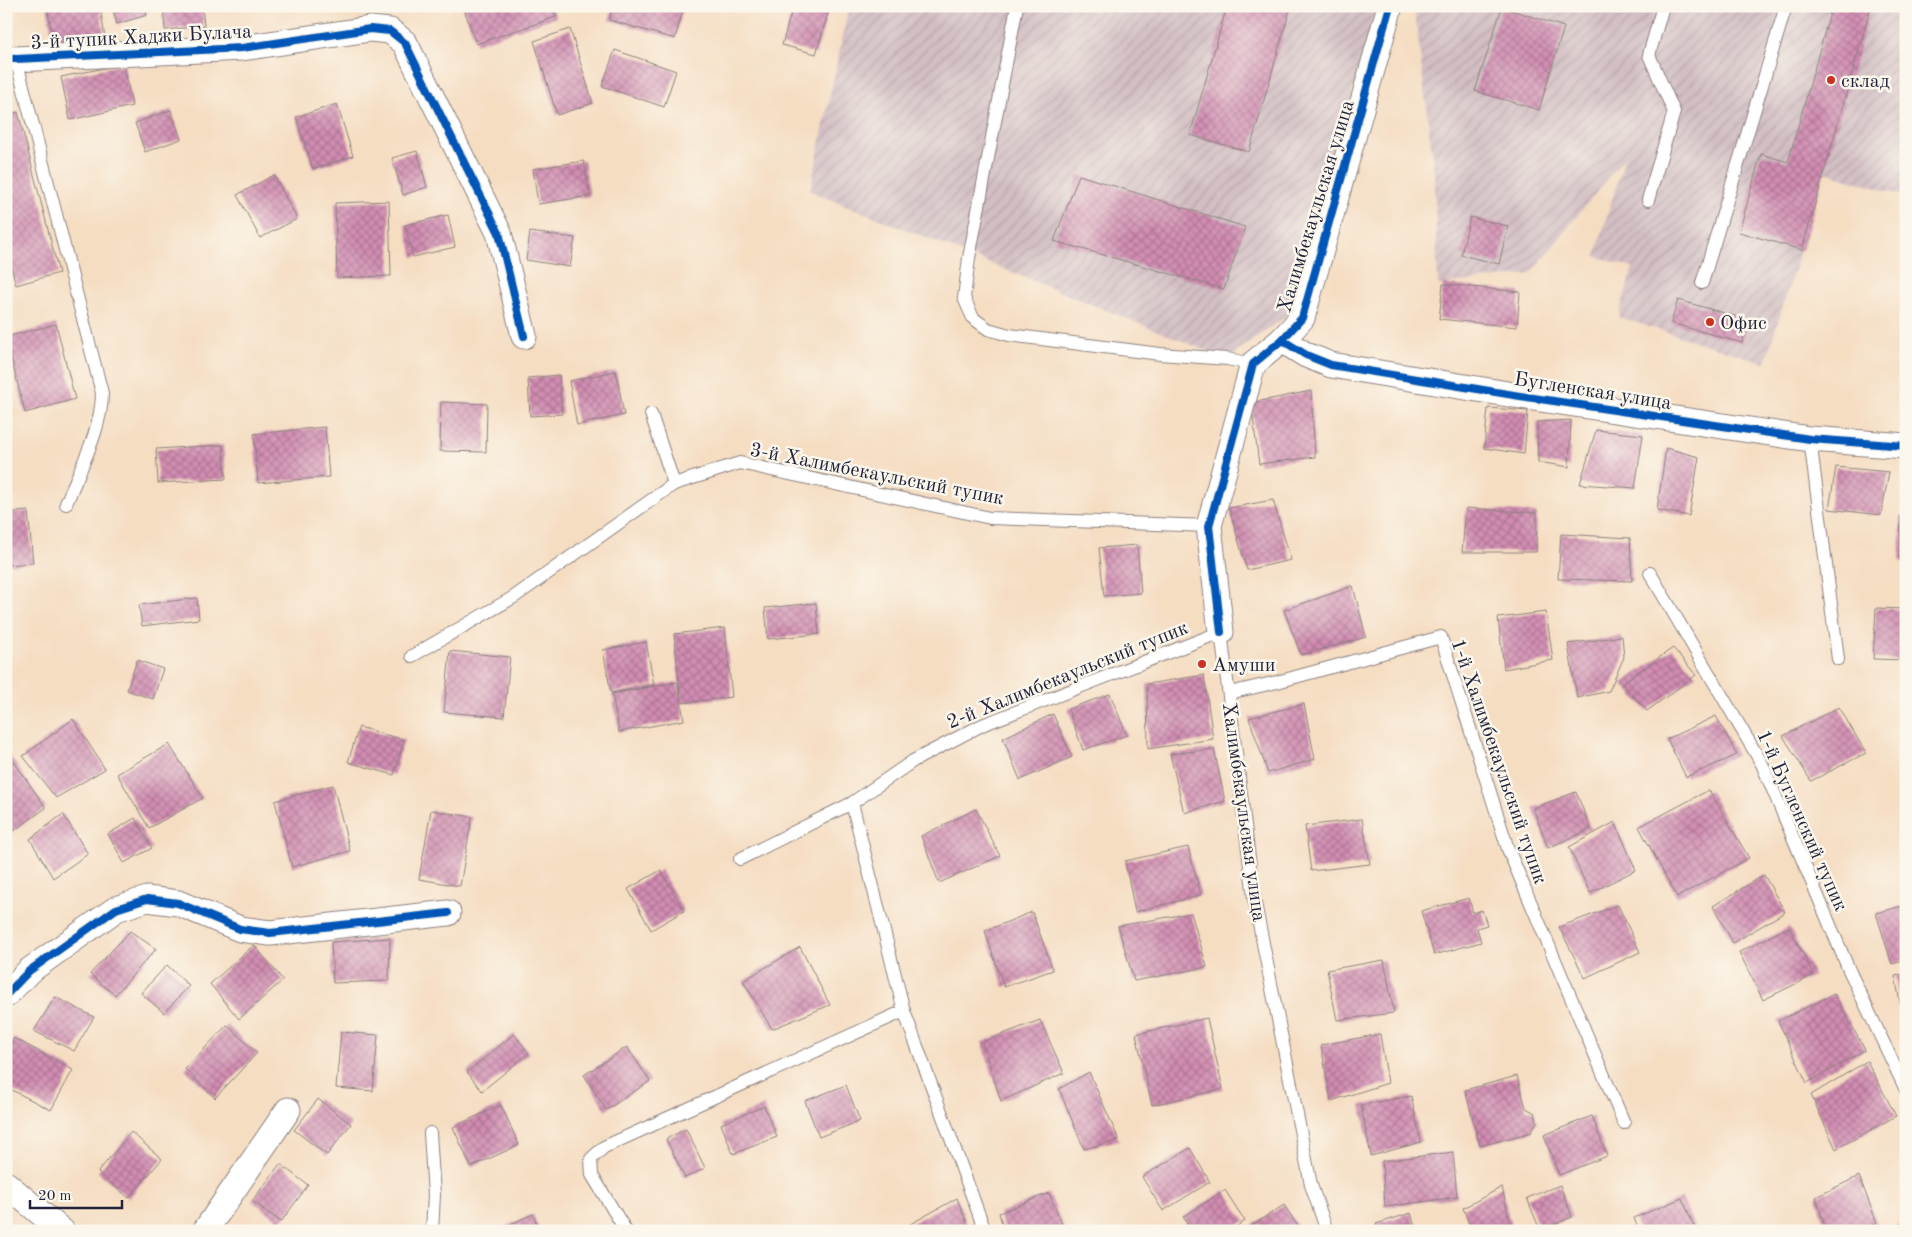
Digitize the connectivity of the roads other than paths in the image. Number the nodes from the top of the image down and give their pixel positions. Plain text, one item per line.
1 (1017, 6) edge
2 (1390, 6) edge
3 (1663, 6) edge
4 (1786, 6) edge
5 (11, 58) edge
6 (1648, 200) dead end
7 (1702, 283) dead end
8 (524, 336) dead end
9 (1282, 340) junction
10 (1253, 364) junction
11 (651, 414) dead end
12 (1810, 439) junction
13 (1906, 446) edge
14 (674, 484) junction
15 (66, 504) dead end
16 (1209, 526) junction
17 (1650, 573) dead end
18 (1221, 632) junction
19 (412, 656) dead end
20 (1838, 659) dead end
21 (1229, 693) junction
22 (852, 803) junction
23 (740, 859) dead end
24 (448, 913) dead end
25 (6, 995) edge
26 (904, 1010) junction
27 (1906, 1090) edge
28 (288, 1110) dead end
29 (1624, 1123) dead end
30 (430, 1133) dead end
31 (6, 1184) edge
32 (1906, 1228) edge
33 (62, 1231) edge
34 (205, 1231) edge
35 (432, 1231) edge
36 (626, 1231) edge
37 (985, 1231) edge
38 (1327, 1231) edge
39 (1901, 1231) edge

1 - 10 lane
2 - 9 street, Халимбекаульская улица
3 - 6 lane
4 - 7 lane
5 - 8 street, 3-й тупик Хаджи Булача
5 - 15 lane
9 - 10 street, Халимбекаульская улица
9 - 12 street, Бугленская улица
10 - 16 street, Халимбекаульская улица
11 - 14 lane
12 - 13 street, Бугленская улица
12 - 20 lane
14 - 16 lane, 3-й Халимбекаульский тупик
14 - 19 lane, 3-й Халимбекаульский тупик
16 - 18 street, Халимбекаульская улица
17 - 27 lane, 1-й Бугленский тупик
18 - 21 lane, Халимбекаульская улица
18 - 22 lane, 2-й Халимбекаульский тупик
21 - 29 lane, 1-й Халимбекаульский тупик
21 - 38 lane, Халимбекаульская улица
22 - 23 lane, 2-й Халимбекаульский тупик
22 - 26 lane
24 - 25 street
26 - 36 lane
26 - 37 lane
28 - 34 street
30 - 35 lane
31 - 33 street
32 - 39 lane

